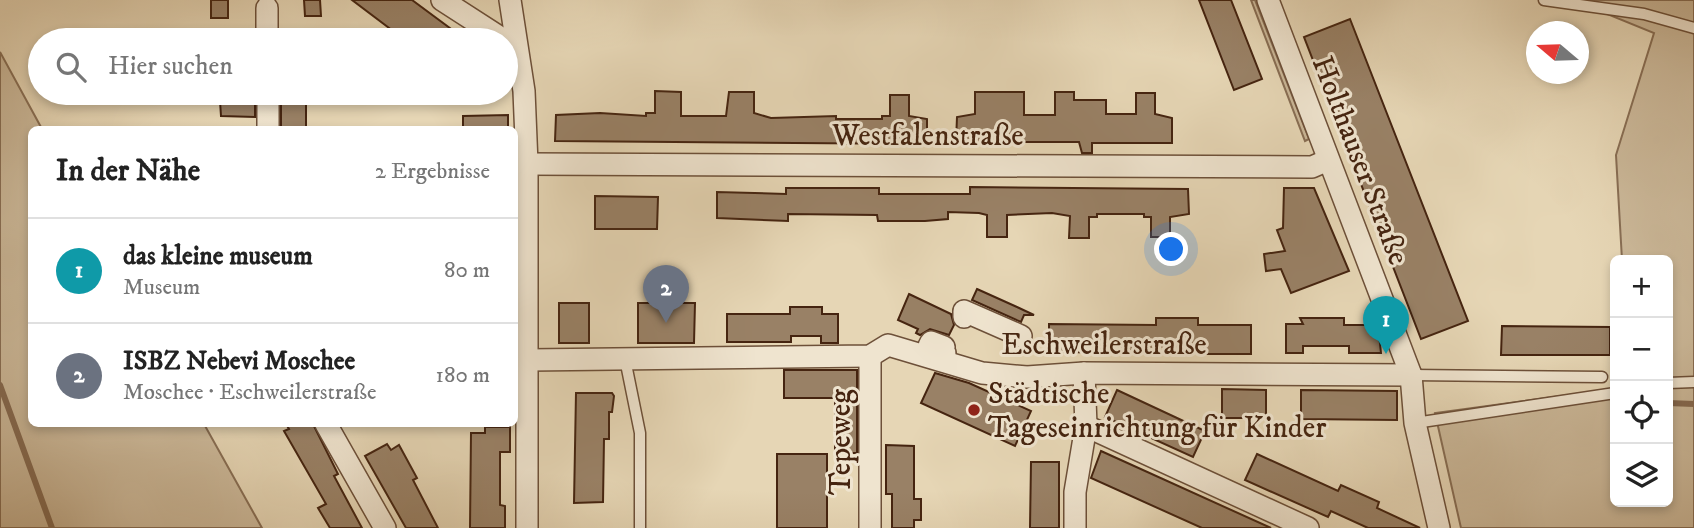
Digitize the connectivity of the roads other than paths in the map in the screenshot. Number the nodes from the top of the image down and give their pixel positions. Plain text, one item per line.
1 (442, 0) edge
2 (510, 0) edge
3 (1268, 0) edge
4 (1544, 0) edge
5 (267, 8) dead end
6 (267, 28) edge
7 (486, 28) edge
8 (509, 28) edge
9 (1694, 28) edge
10 (518, 72) edge
11 (268, 105) edge
12 (268, 126) edge
13 (1328, 160) junction
14 (527, 164) junction
15 (964, 317) dead end
16 (1021, 336) dead end
17 (870, 356) junction
18 (625, 359) junction
19 (529, 360) junction
20 (1078, 375) junction
21 (1411, 375) junction
22 (1602, 377) dead end
23 (1694, 382) edge
24 (1673, 383) edge
25 (1610, 394) edge
26 (1415, 423) junction
27 (1086, 426) junction
28 (328, 427) edge
29 (385, 528) edge
30 (527, 528) edge
31 (640, 528) edge
32 (870, 528) edge
33 (1075, 528) edge
34 (1308, 528) edge
35 (1439, 528) edge

1 - 7 street
2 - 8 street
3 - 13 street, Holthauser Straße
4 - 9 lane
5 - 6 street
10 - 14 street
11 - 12 street
13 - 14 street, Westfalenstraße
13 - 21 street, Holthauser Straße
14 - 19 street
15 - 16 street
17 - 18 street, Eschweilerstraße
17 - 20 street, Eschweilerstraße
17 - 32 street, Tepeweg
18 - 19 street, Eschweilerstraße
18 - 31 lane
19 - 30 street
20 - 21 street, Eschweilerstraße
20 - 27 street
21 - 22 lane, Eschweilerstraße
21 - 26 street, Holthauser Straße
23 - 24 lane
25 - 26 lane
26 - 35 street, Holthauser Straße
27 - 33 street
27 - 34 street
28 - 29 street

